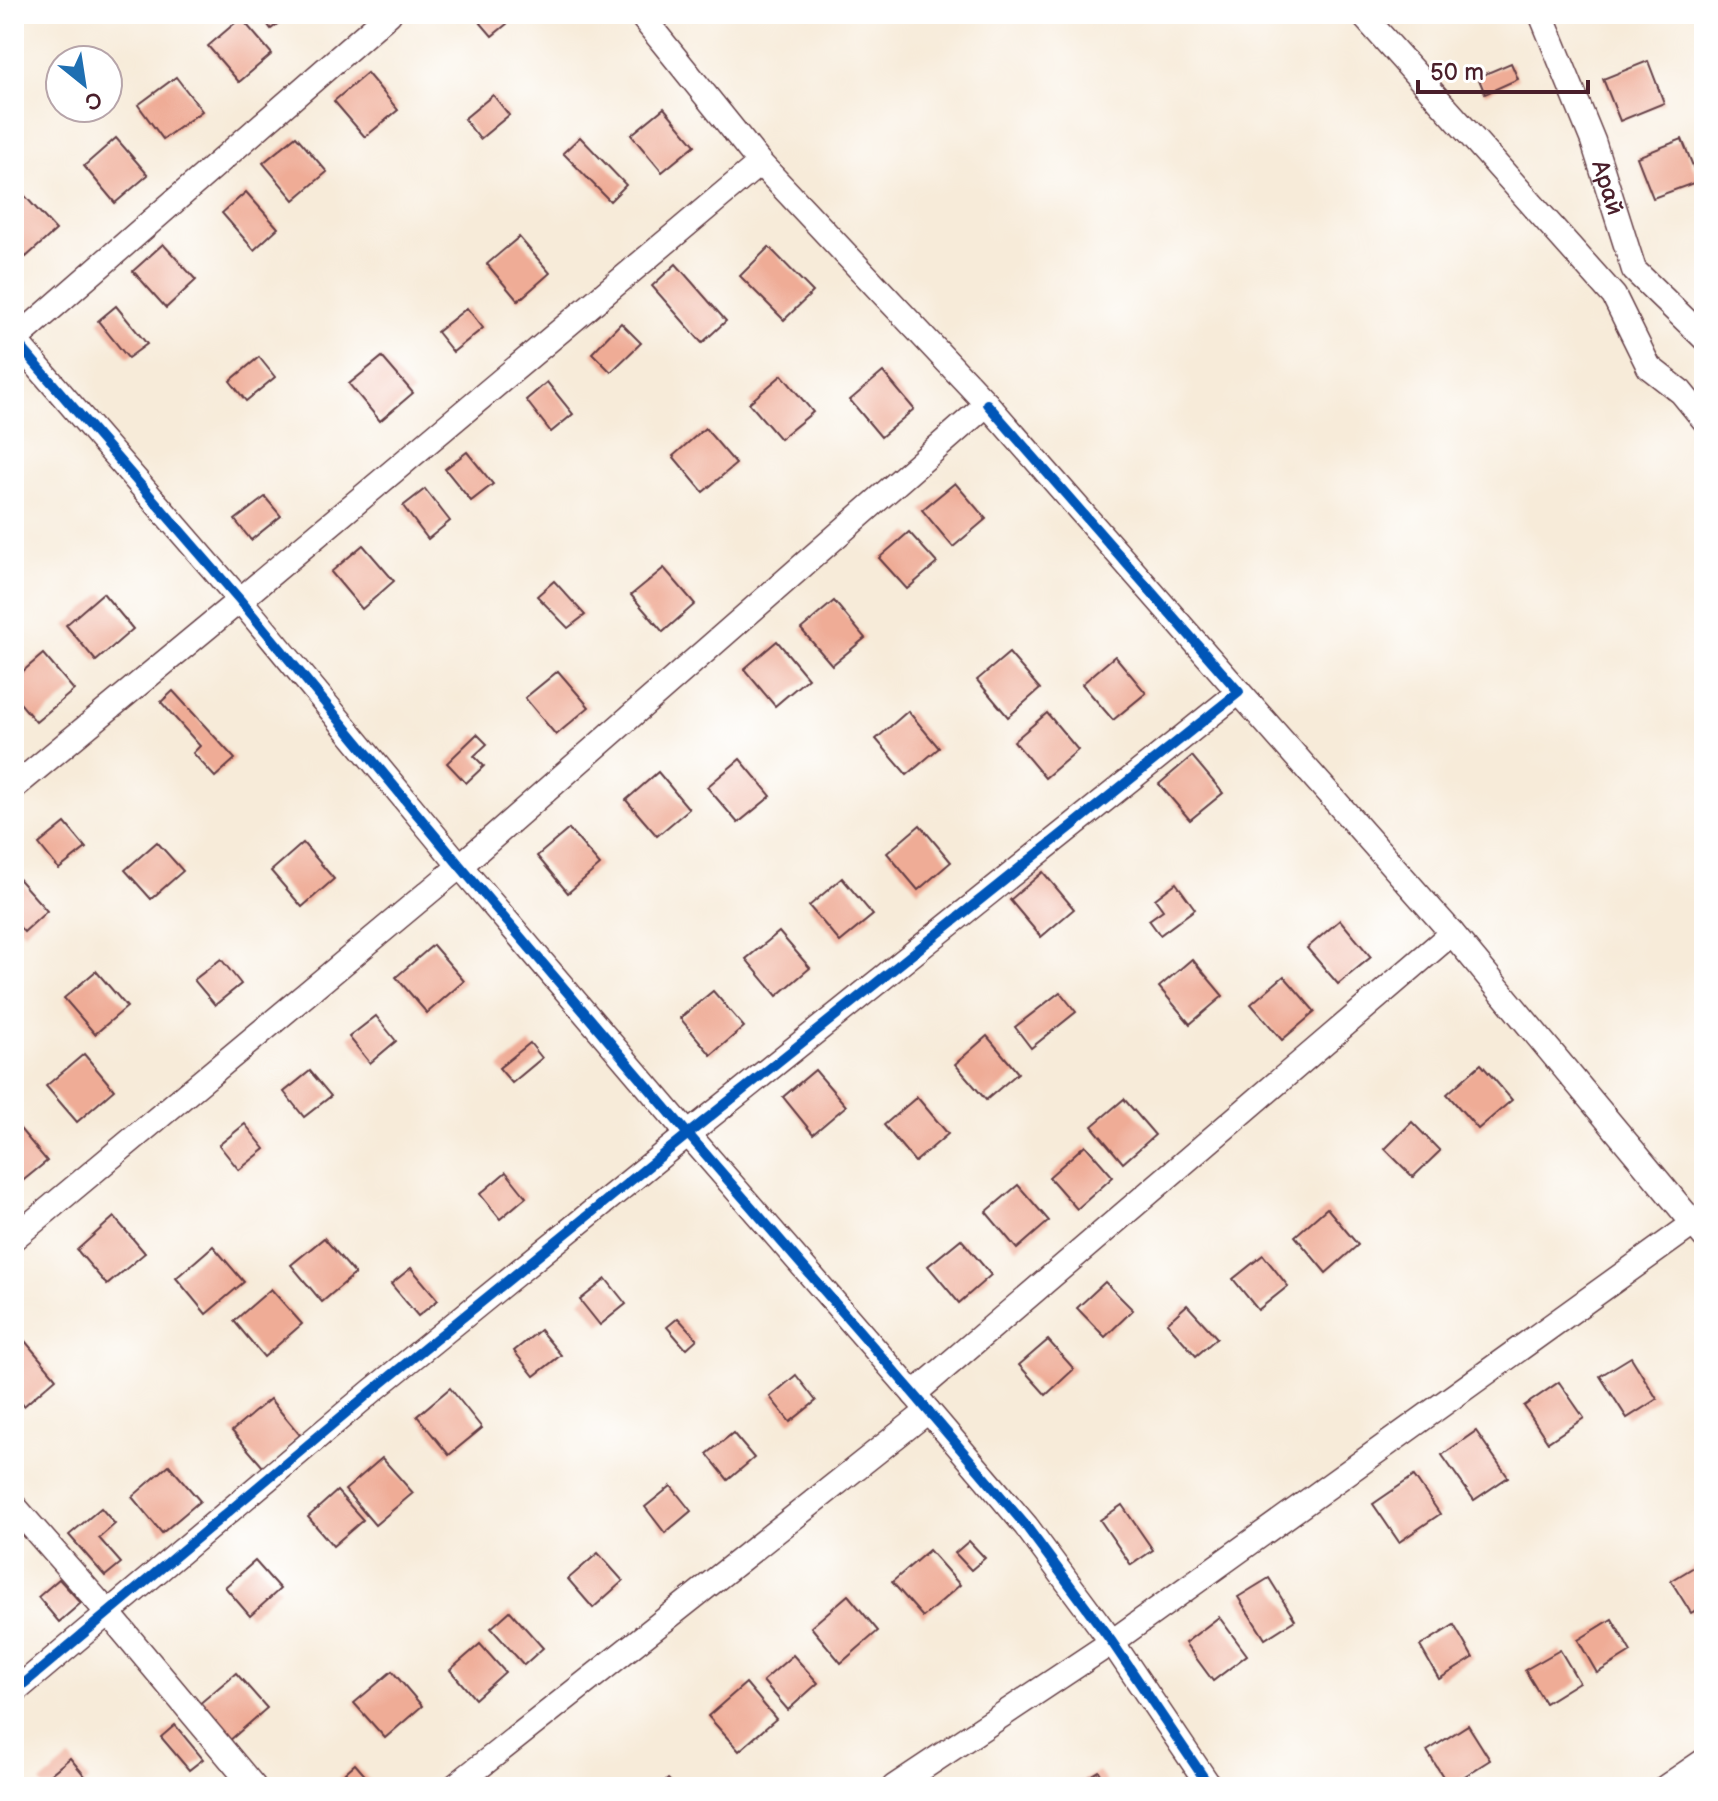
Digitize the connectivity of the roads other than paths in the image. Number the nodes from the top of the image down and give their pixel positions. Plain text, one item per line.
1 (389, 14) edge
2 (640, 14) edge
3 (1362, 14) edge
4 (1541, 14) edge
5 (760, 163) junction
6 (1704, 338) edge
7 (14, 340) edge
8 (987, 404) junction
9 (1704, 420) edge
10 (240, 600) junction
11 (1239, 692) junction
12 (14, 787) edge
13 (460, 866) junction
14 (1452, 933) junction
15 (688, 1134) junction
16 (1699, 1230) edge
17 (14, 1238) edge
18 (921, 1402) junction
19 (14, 1506) edge
20 (109, 1614) junction
21 (1112, 1642) junction
22 (14, 1692) edge
23 (1704, 1761) edge
24 (254, 1787) edge
25 (454, 1787) edge
26 (894, 1787) edge
27 (1210, 1787) edge
28 (1666, 1787) edge

1 - 7 street
2 - 5 street
3 - 9 street
4 - 6 street, Арай
5 - 8 street
5 - 10 street
7 - 10 street
8 - 11 street
8 - 13 street
10 - 12 street
10 - 13 street
11 - 14 street
11 - 15 street
13 - 15 street
13 - 17 street
14 - 16 street
14 - 18 street
15 - 18 street
15 - 20 street
16 - 21 street
18 - 21 street
18 - 25 street
19 - 20 street
20 - 22 street
20 - 24 street
21 - 26 street
21 - 27 street
23 - 28 street

